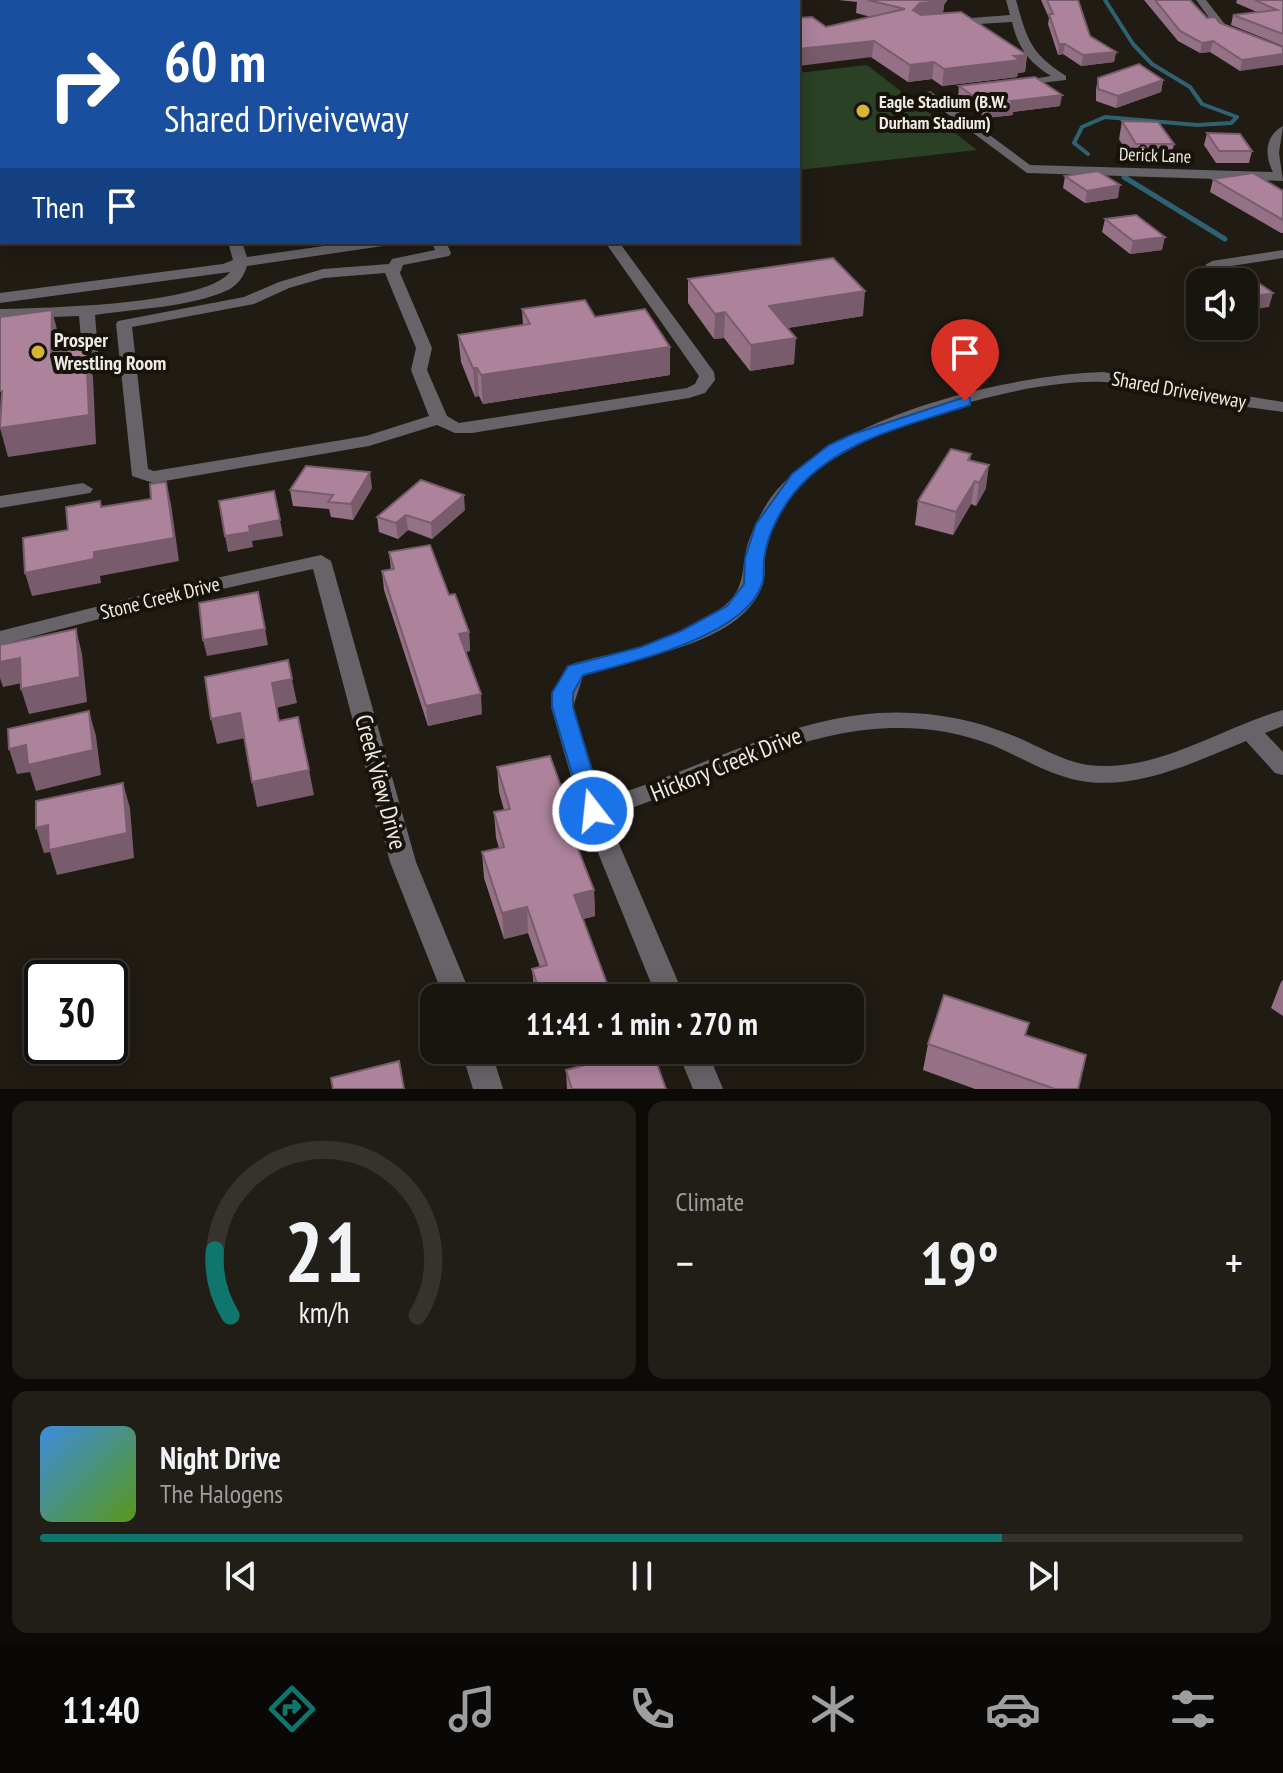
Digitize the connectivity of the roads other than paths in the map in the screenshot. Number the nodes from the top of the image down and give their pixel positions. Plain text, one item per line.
1 (1011, 0) edge
2 (1201, 0) edge
3 (1017, 18) junction
4 (934, 24) edge
5 (1283, 53) edge
6 (1003, 86) edge
7 (944, 93) dead end
8 (1283, 130) edge
9 (1282, 177) edge
10 (236, 244) edge
11 (369, 244) edge
12 (440, 244) edge
13 (613, 244) edge
14 (1283, 254) edge
15 (241, 262) junction
16 (1212, 265) dead end
17 (392, 268) junction
18 (0, 298) edge
19 (87, 311) junction
20 (0, 314) edge
21 (91, 362) dead end
22 (1283, 407) edge
23 (439, 419) junction
24 (83, 489) dead end
25 (0, 502) edge
26 (321, 561) joint
27 (0, 638) edge
28 (1283, 718) edge
29 (1248, 729) junction
30 (1283, 767) edge
31 (593, 811) junction
32 (452, 984) edge
33 (665, 984) edge
34 (480, 1064) edge
35 (698, 1064) edge
36 (488, 1089) edge
37 (708, 1089) edge

1 - 3 street
2 - 5 street
3 - 4 street
3 - 6 street
7 - 9 street, Derick Lane
8 - 9 street
10 - 15 street
11 - 15 street
12 - 17 street
13 - 23 street
14 - 16 street
15 - 18 street
15 - 19 street
17 - 23 street
17 - 23 street
19 - 20 street
19 - 21 street
22 - 31 street, Shared Driveiveway
24 - 25 street
26 - 27 street, Stone Creek Drive
26 - 32 street, Creek View Drive
28 - 29 street, Hickory Creek Drive
29 - 30 street
29 - 31 street, Hickory Creek Drive
31 - 33 street
34 - 36 street
35 - 37 street

